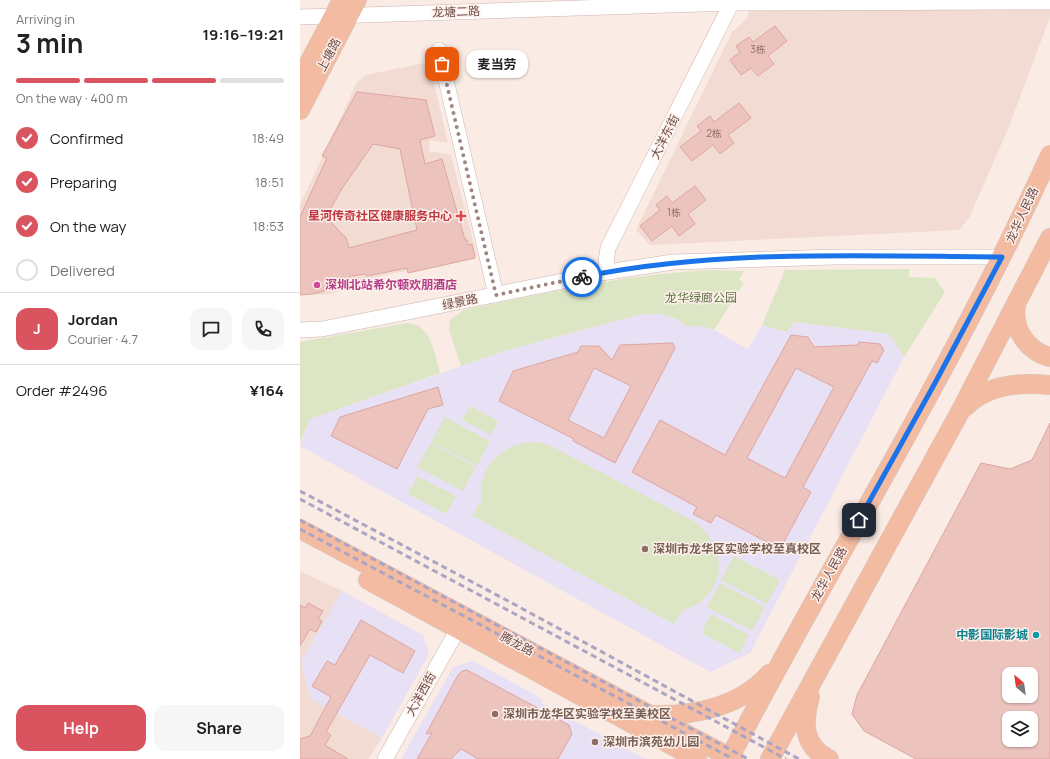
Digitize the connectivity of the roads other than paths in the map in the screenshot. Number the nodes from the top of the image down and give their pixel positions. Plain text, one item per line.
1 (732, 2) edge
2 (1050, 2) edge
3 (346, 8) edge
4 (300, 17) edge
5 (439, 50) dead end
6 (300, 80) edge
7 (300, 110) edge
8 (1050, 155) edge
9 (1050, 238) edge
10 (1002, 257) junction
11 (1046, 257) edge
12 (608, 272) junction
13 (496, 295) junction
14 (1017, 304) junction
15 (300, 330) edge
16 (1050, 357) edge
17 (1050, 385) edge
18 (961, 410) junction
19 (300, 529) edge
20 (300, 544) edge
21 (458, 629) junction
22 (782, 658) junction
23 (818, 669) junction
24 (651, 715) junction
25 (665, 743) junction
26 (731, 758) edge
27 (385, 759) edge
28 (681, 759) edge
29 (697, 759) edge
30 (770, 759) edge
31 (829, 759) edge

1 - 2 street, 龙塘二路
1 - 3 street, 龙塘二路
1 - 12 street, 大洋东街
3 - 4 street, 龙塘二路
3 - 6 main road, 上塘路
3 - 7 main road, 上塘路
5 - 13 street
8 - 10 main road, 龙华人民路
9 - 11 main road
10 - 12 street, 绿景路
10 - 22 main road, 龙华人民路
11 - 14 main road
12 - 13 street, 绿景路
13 - 15 street, 绿景路
14 - 16 main road
14 - 18 main road
17 - 18 main road
18 - 23 main road
19 - 24 main road, 腾龙路
20 - 21 main road, 腾龙路
21 - 25 main road, 腾龙路
21 - 27 street, 大洋西街
22 - 24 main road
22 - 26 main road, 龙华人民路
23 - 30 main road
23 - 31 main road
24 - 26 main road, 腾龙路
25 - 28 main road
25 - 29 main road, 腾龙路

